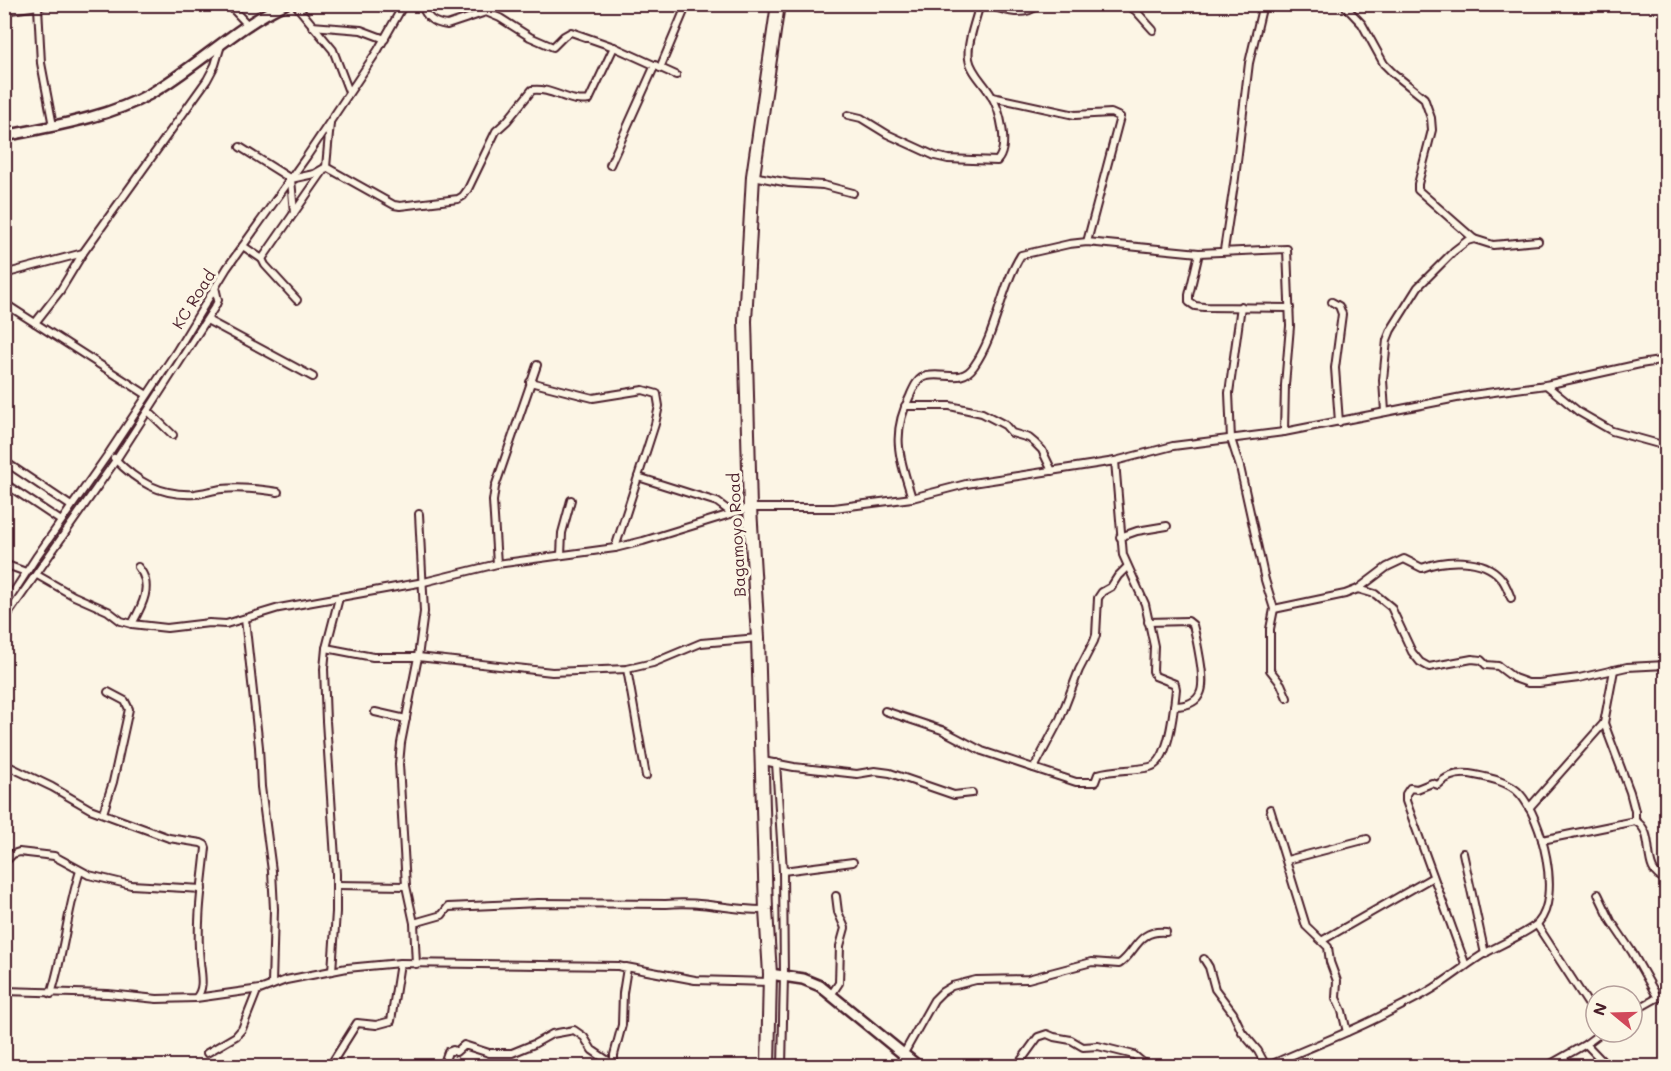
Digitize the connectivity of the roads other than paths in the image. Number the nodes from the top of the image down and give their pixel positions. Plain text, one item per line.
1 (52, 4) edge
2 (228, 4) edge
3 (285, 4) edge
4 (295, 4) edge
5 (404, 4) edge
6 (421, 4) edge
7 (687, 4) edge
8 (778, 4) edge
9 (810, 4) edge
10 (834, 4) edge
11 (980, 4) edge
12 (987, 4) edge
13 (1040, 4) edge
14 (1126, 4) edge
15 (1263, 4) edge
16 (1343, 4) edge
17 (28, 6) edge
18 (38, 7) junction
19 (4, 11) edge
20 (248, 25) junction
21 (312, 26) junction
22 (1154, 30) dead end
23 (385, 39) junction
24 (222, 41) junction
25 (614, 47) junction
26 (657, 67) junction
27 (676, 75) dead end
28 (350, 92) junction
29 (992, 97) junction
30 (848, 115) dead end
31 (330, 123) junction
32 (53, 126) junction
33 (4, 136) edge
34 (240, 147) dead end
35 (610, 165) dead end
36 (326, 167) junction
37 (753, 176) junction
38 (291, 179) junction
39 (853, 193) dead end
40 (294, 213) junction
41 (1474, 239) junction
42 (1538, 241) dead end
43 (1088, 242) junction
44 (243, 246) junction
45 (1224, 250) junction
46 (83, 253) junction
47 (1199, 253) junction
48 (262, 259) junction
49 (4, 274) edge
50 (215, 287) junction
51 (297, 300) dead end
52 (1332, 302) dead end
53 (4, 303) edge
54 (1241, 306) junction
55 (1290, 308) junction
56 (207, 320) junction
57 (35, 323) junction
58 (1666, 360) edge
59 (537, 365) dead end
60 (313, 377) dead end
61 (530, 382) junction
62 (1546, 385) junction
63 (147, 395) junction
64 (905, 406) junction
65 (148, 411) junction
66 (1384, 412) junction
67 (1339, 422) junction
68 (1284, 432) junction
69 (173, 435) dead end
70 (1232, 439) junction
71 (1666, 446) edge
72 (109, 453) junction
73 (116, 460) junction
74 (4, 461) edge
75 (1115, 461) junction
76 (1052, 471) junction
77 (638, 477) junction
78 (4, 483) edge
79 (278, 492) dead end
80 (912, 498) junction
81 (571, 500) dead end
82 (71, 506) junction
83 (750, 508) junction
84 (732, 513) junction
85 (419, 514) dead end
86 (61, 521) junction
87 (1167, 526) dead end
88 (1120, 537) junction
89 (615, 548) junction
90 (561, 555) junction
91 (37, 556) junction
92 (47, 561) junction
93 (4, 564) edge
94 (497, 564) junction
95 (138, 567) dead end
96 (1127, 567) junction
97 (26, 572) junction
98 (37, 575) junction
99 (424, 582) junction
100 (1358, 589) junction
101 (339, 598) junction
102 (1511, 598) dead end
103 (4, 607) edge
104 (1274, 609) junction
105 (245, 619) junction
106 (4, 620) edge
107 (1148, 622) junction
108 (132, 624) junction
109 (758, 638) junction
110 (326, 648) junction
111 (418, 657) junction
112 (1666, 665) edge
113 (627, 669) junction
114 (1614, 670) junction
115 (108, 692) dead end
116 (1287, 698) dead end
117 (1174, 706) junction
118 (885, 711) dead end
119 (375, 712) dead end
120 (406, 719) junction
121 (1604, 723) junction
122 (763, 761) junction
123 (776, 763) junction
124 (4, 764) edge
125 (1034, 768) junction
126 (646, 776) dead end
127 (972, 793) dead end
128 (1529, 808) junction
129 (1270, 809) dead end
130 (103, 813) junction
131 (1635, 822) junction
132 (1367, 839) dead end
133 (1542, 840) junction
134 (1463, 853) dead end
135 (1287, 860) junction
136 (854, 862) dead end
137 (4, 863) edge
138 (80, 871) junction
139 (783, 871) junction
140 (1433, 877) junction
141 (1666, 879) edge
142 (336, 885) junction
143 (406, 886) junction
144 (202, 889) junction
145 (1598, 894) dead end
146 (836, 896) dead end
147 (766, 910) junction
148 (414, 923) junction
149 (1536, 925) junction
150 (1166, 932) dead end
151 (1323, 940) junction
152 (1485, 954) junction
153 (1204, 959) dead end
154 (400, 963) junction
155 (416, 964) junction
156 (1466, 966) junction
157 (626, 967) junction
158 (332, 971) junction
159 (784, 975) junction
160 (770, 978) junction
161 (272, 985) junction
162 (262, 988) junction
163 (4, 991) edge
164 (1666, 993) edge
165 (51, 994) junction
166 (831, 995) junction
167 (195, 998) junction
168 (1584, 998) edge
169 (1658, 998) junction
170 (1644, 1006) edge
171 (1347, 1032) junction
172 (769, 1034) junction
173 (782, 1034) junction
174 (1586, 1044) joint
175 (207, 1053) dead end
176 (903, 1055) junction
177 (330, 1066) edge
178 (443, 1066) edge
179 (617, 1066) edge
180 (768, 1066) edge
181 (782, 1066) edge
182 (899, 1066) edge
183 (918, 1066) edge
184 (1017, 1066) edge
185 (1147, 1066) edge
186 (1267, 1066) edge
187 (1546, 1066) edge
188 (1607, 1066) edge

1 - 18 street
2 - 20 street
3 - 20 street
4 - 21 street
5 - 23 street, KC Road
6 - 25 street
7 - 26 street
8 - 37 highway, Bagamoyo Road
9 - 10 street
11 - 29 street
12 - 13 street
14 - 22 street
15 - 45 street
16 - 41 street
17 - 18 street
17 - 19 street
18 - 32 street
20 - 24 street
21 - 23 street
21 - 28 street
23 - 28 street, KC Road
24 - 32 street
24 - 46 street
25 - 26 street
25 - 36 street
26 - 27 street
26 - 35 street
28 - 31 street, KC Road
29 - 30 street
29 - 43 street
31 - 36 street
31 - 38 street, KC Road
32 - 33 street
34 - 38 street
36 - 38 street
36 - 40 street
37 - 39 street
37 - 83 highway, Bagamoyo Road
38 - 40 street
38 - 44 street, KC Road
40 - 48 street
41 - 42 street
41 - 66 street
43 - 47 street
43 - 64 street
44 - 48 street
44 - 50 street, KC Road
45 - 47 street
45 - 55 street
46 - 49 street
46 - 57 street
47 - 54 street
48 - 51 street
50 - 56 street
50 - 63 street, KC Road
52 - 67 street
53 - 57 street
54 - 55 street
54 - 70 street
55 - 68 street
56 - 60 street
56 - 65 street
57 - 63 street
58 - 62 street
59 - 61 street
61 - 77 street
61 - 94 street
62 - 66 street
62 - 71 street
63 - 72 street, KC Road
64 - 76 street
64 - 80 street
65 - 69 street
65 - 73 street
66 - 67 street
67 - 68 street
68 - 70 street
70 - 75 street
70 - 104 street
72 - 73 street
72 - 82 street, KC Road
73 - 79 street
73 - 92 street
74 - 82 street
75 - 76 street
75 - 88 street
76 - 80 street
77 - 84 street
77 - 89 street
78 - 86 street
80 - 83 street
81 - 90 street
82 - 86 street, KC Road
83 - 84 street
83 - 109 highway, Bagamoyo Road
84 - 89 street
85 - 99 street
86 - 91 street, KC Road
87 - 88 street
88 - 96 street
89 - 90 street
90 - 94 street
91 - 92 street
91 - 97 street, KC Road
92 - 98 street
93 - 97 street
94 - 99 street
95 - 108 street
96 - 107 street
96 - 125 street
97 - 103 street, KC Road
98 - 106 street
98 - 108 street
99 - 101 street
99 - 111 street
100 - 102 street
100 - 104 street
100 - 114 street
101 - 105 street
101 - 110 street
104 - 116 street
105 - 108 street
105 - 161 street
107 - 117 street
107 - 117 street
109 - 113 street
109 - 122 highway, Bagamoyo Road
110 - 111 street
110 - 142 street
111 - 113 street
111 - 120 street
112 - 114 street
113 - 126 street
114 - 121 street
115 - 130 street
117 - 125 street
118 - 125 street
119 - 120 street
120 - 143 street
121 - 128 street
121 - 131 street
122 - 123 street
122 - 147 highway, Bagamoyo Road
123 - 127 street
123 - 139 street
124 - 130 street
128 - 133 street
128 - 140 street
129 - 135 street
130 - 144 street
131 - 133 street
131 - 141 street
132 - 135 street
133 - 149 street
134 - 152 street
135 - 151 street
136 - 139 street
137 - 138 street
138 - 144 street
138 - 165 street
139 - 159 street
140 - 151 street
140 - 156 street
142 - 143 street
142 - 158 street
143 - 148 street
144 - 167 street
145 - 169 street
146 - 166 street
147 - 148 street
147 - 160 highway, Bagamoyo Road
148 - 155 street
149 - 152 street
149 - 168 street
150 - 176 street
151 - 171 street
152 - 156 street
153 - 186 street
154 - 155 street
154 - 158 street
154 - 177 street
155 - 157 street
156 - 171 street
157 - 160 street
157 - 179 street
158 - 161 street
159 - 160 street
159 - 166 street
159 - 173 street
160 - 172 highway, Bagamoyo Road
161 - 162 street
162 - 167 street
162 - 175 street
163 - 165 street
164 - 169 street
165 - 167 street
166 - 176 street
169 - 170 street
171 - 186 street
172 - 173 street
172 - 180 highway, Bagamoyo Road
173 - 181 street
174 - 187 street
174 - 188 street
176 - 182 street
176 - 183 street
178 - 179 street
184 - 185 street

